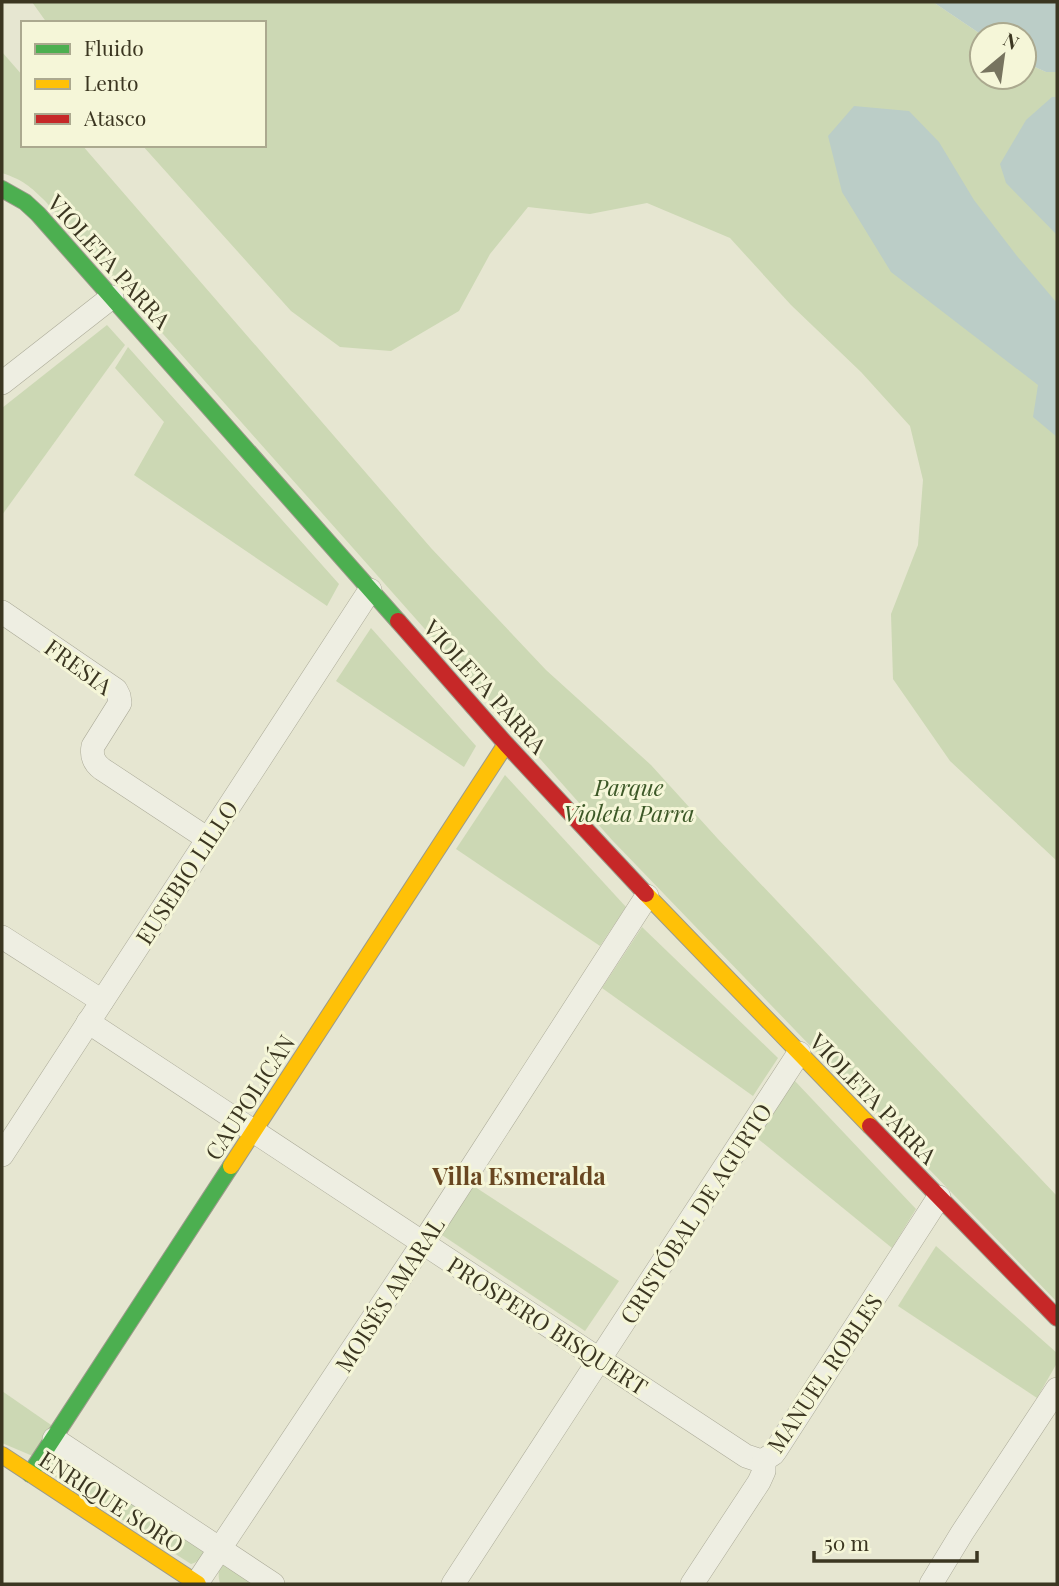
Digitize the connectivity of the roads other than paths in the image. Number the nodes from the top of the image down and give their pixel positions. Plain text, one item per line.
1 (6, 191) edge
2 (112, 297) junction
3 (2, 383) edge
4 (370, 590) junction
5 (2, 612) edge
6 (506, 744) junction
7 (208, 839) junction
8 (647, 896) junction
9 (2, 937) edge
10 (102, 1001) junction
11 (88, 1022) junction
12 (799, 1053) junction
13 (254, 1132) junction
14 (2, 1155) edge
15 (939, 1198) junction
16 (423, 1243) junction
17 (1057, 1318) edge
18 (600, 1359) junction
19 (1057, 1389) edge
20 (54, 1439) junction
21 (2, 1455) edge
22 (764, 1460) junction
23 (30, 1474) junction
24 (219, 1549) junction
25 (197, 1584) edge
26 (273, 1584) edge
27 (453, 1584) edge
28 (692, 1584) edge
29 (931, 1584) edge

1 - 2 street, VIOLETA PARRA
2 - 3 street
2 - 4 street, VIOLETA PARRA
4 - 6 street, VIOLETA PARRA
4 - 7 street, EUSEBIO LILLO
5 - 7 street, FRESIA
6 - 8 street, VIOLETA PARRA
6 - 13 street, CAUPOLICÁN
7 - 10 street, EUSEBIO LILLO
8 - 12 street, VIOLETA PARRA
8 - 16 street, MOISÉS AMARAL
9 - 10 street
10 - 11 street, EUSEBIO LILLO
11 - 13 street, PROSPERO BISQUERT
11 - 14 street, EUSEBIO LILLO
12 - 15 street, VIOLETA PARRA
12 - 18 street, CRISTÓBAL DE AGURTO
13 - 16 street, PROSPERO BISQUERT
13 - 20 street, CAUPOLICÁN
15 - 17 street, VIOLETA PARRA
15 - 22 street, MANUEL ROBLES
16 - 18 street, PROSPERO BISQUERT
16 - 24 street, MOISÉS AMARAL
18 - 22 street, PROSPERO BISQUERT
18 - 27 street, CRISTÓBAL DE AGURTO
19 - 29 street
20 - 23 street, CAUPOLICÁN
20 - 24 street
21 - 23 street, ENRIQUE SORO
22 - 28 street, MANUEL ROBLES
23 - 25 street, ENRIQUE SORO
24 - 25 street, MOISÉS AMARAL
24 - 26 street

